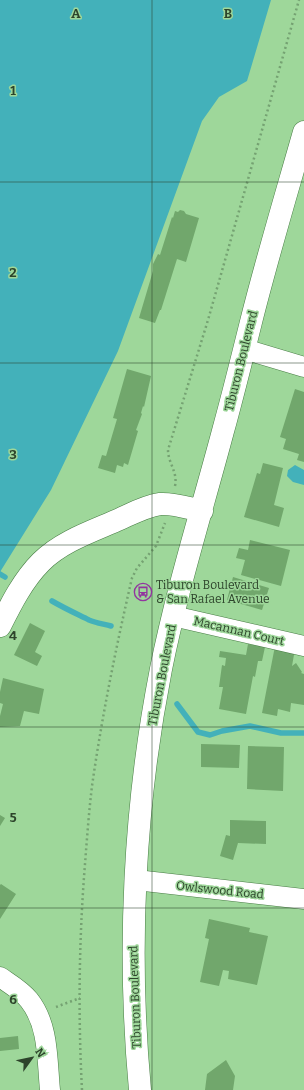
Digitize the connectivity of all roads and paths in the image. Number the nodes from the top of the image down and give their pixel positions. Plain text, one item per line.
1 (299, 0) edge
2 (304, 132) edge
3 (244, 349) junction
4 (304, 367) edge
5 (175, 482) dead end
6 (202, 511) junction
7 (164, 526) dead end
8 (174, 616) junction
9 (0, 626) edge
10 (304, 646) edge
11 (136, 880) junction
12 (304, 899) edge
13 (0, 977) edge
14 (80, 998) junction
15 (39, 1014) junction
16 (50, 1090) edge
17 (82, 1090) edge
18 (140, 1090) edge

1 - 5 path
2 - 3 main road, Tiburon Boulevard
3 - 4 street
3 - 6 main road, Tiburon Boulevard
6 - 8 main road, Tiburon Boulevard
6 - 9 main road
7 - 14 path
8 - 10 street, Macannan Court
8 - 11 main road, Tiburon Boulevard
11 - 12 street, Owlswood Road
11 - 18 main road, Tiburon Boulevard
13 - 15 street
14 - 15 path
14 - 17 path
15 - 16 street

